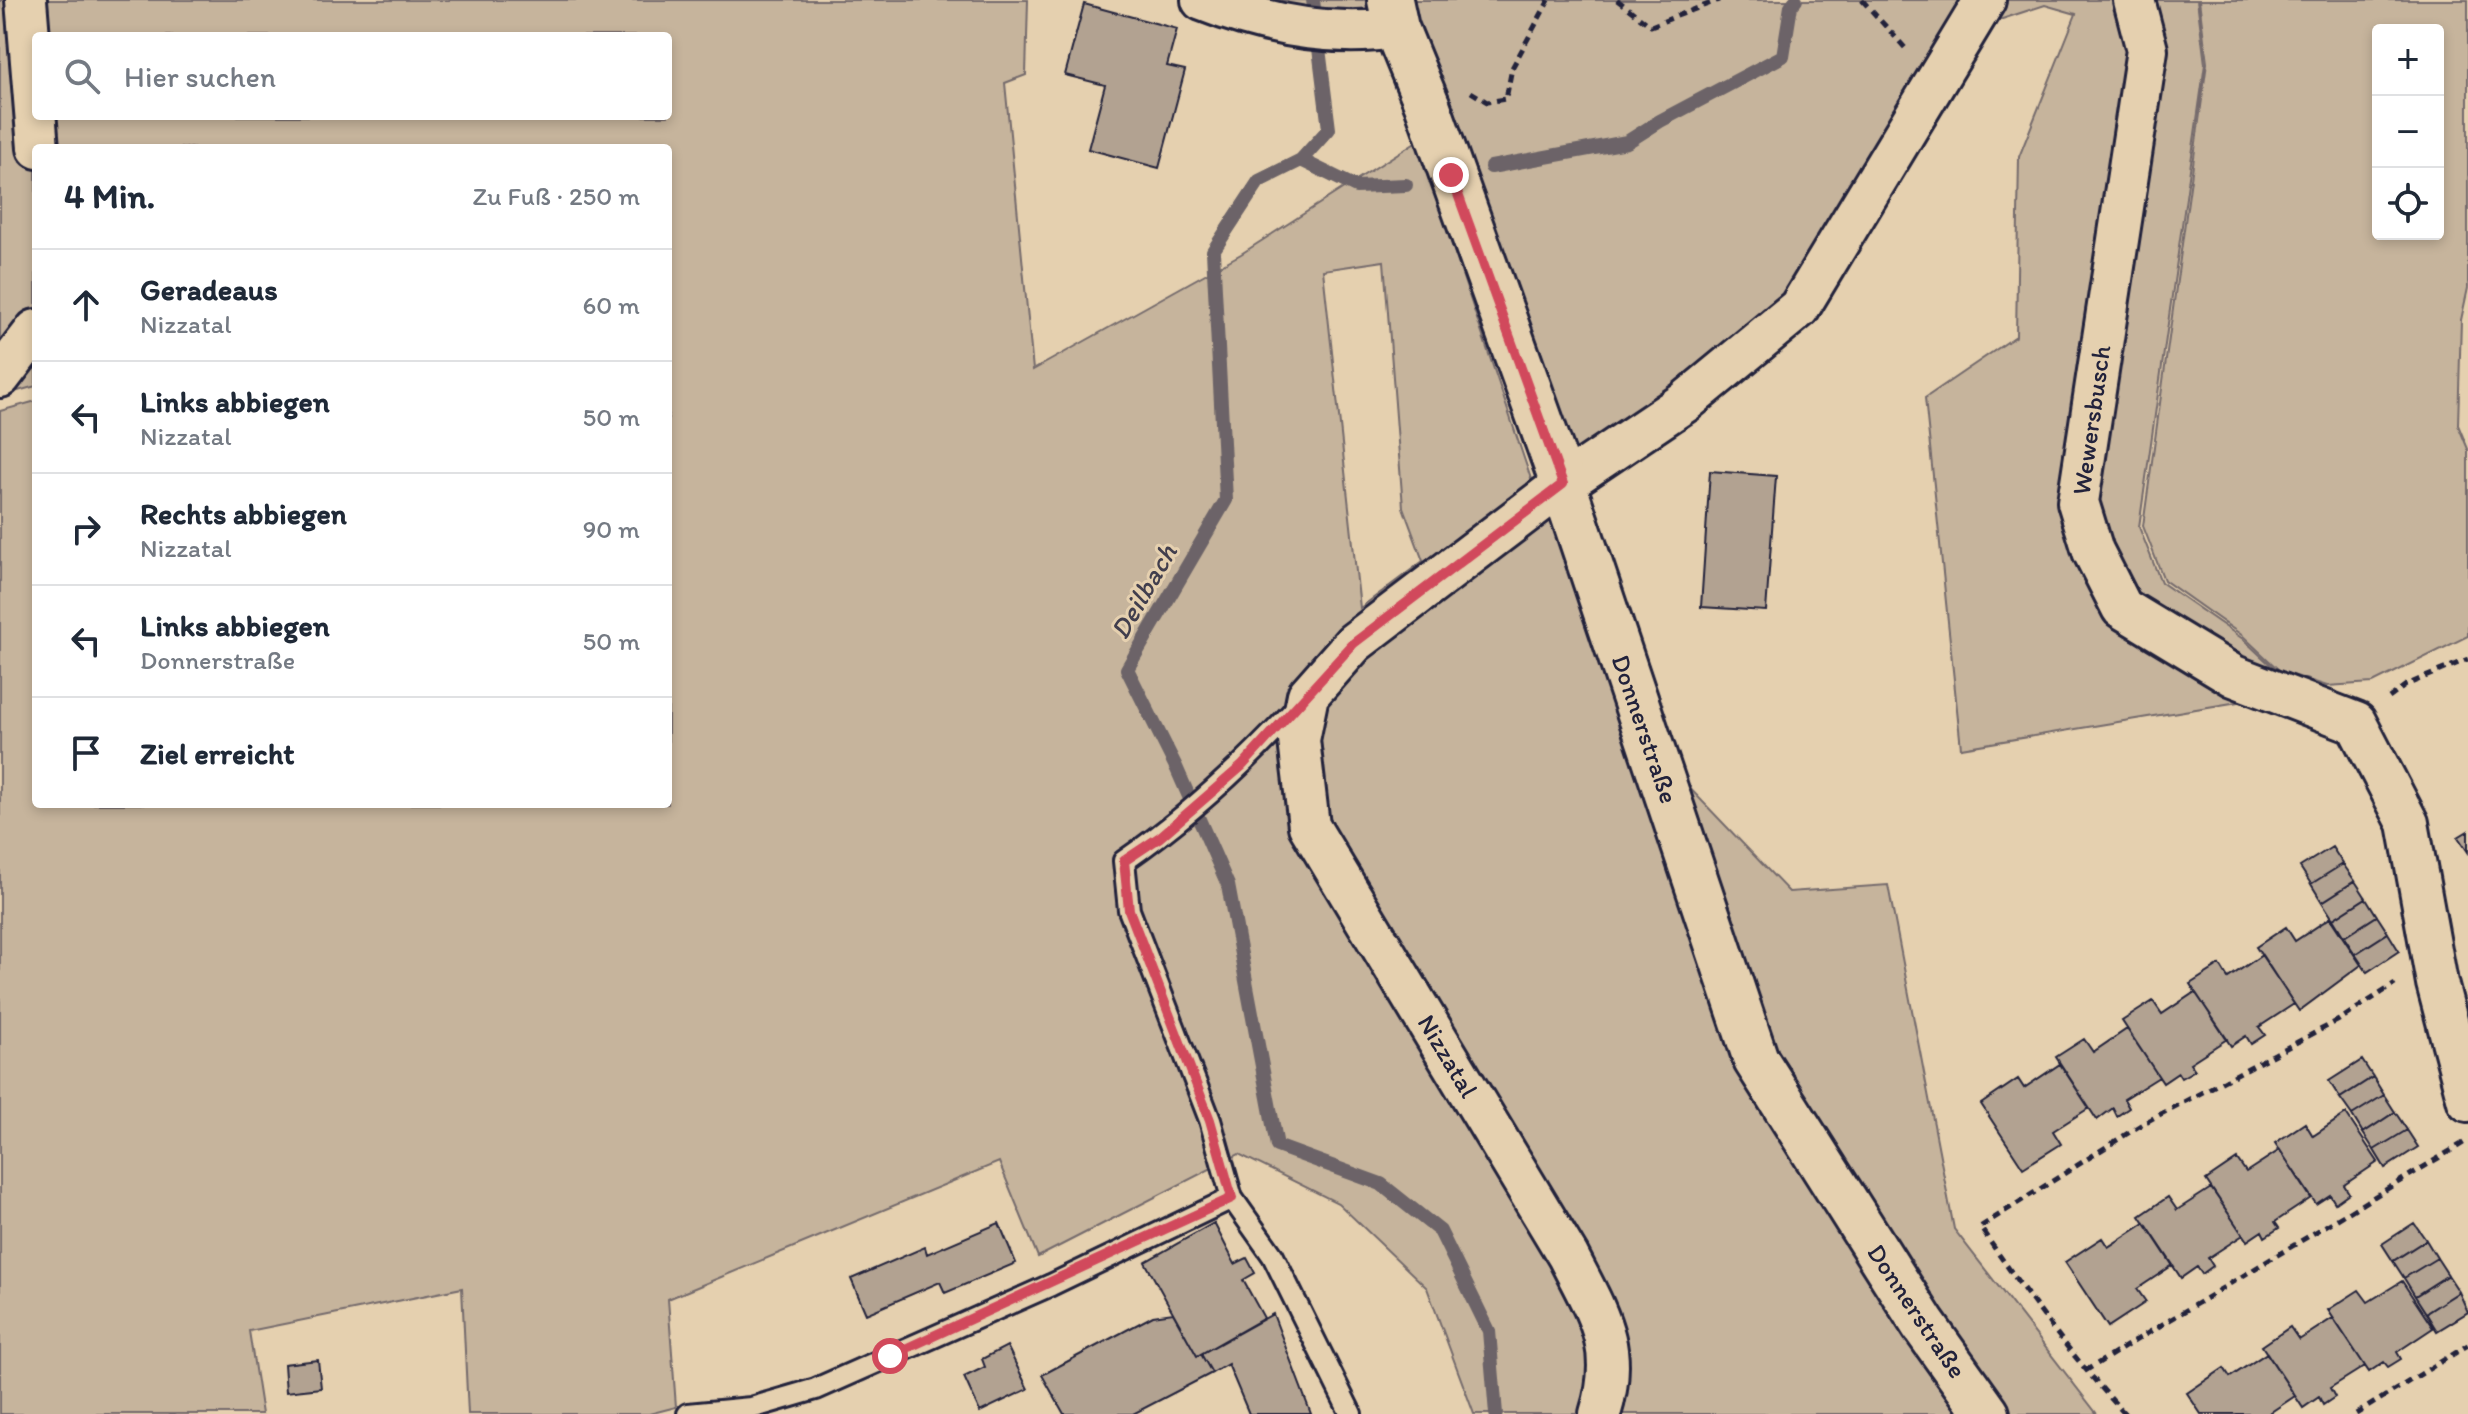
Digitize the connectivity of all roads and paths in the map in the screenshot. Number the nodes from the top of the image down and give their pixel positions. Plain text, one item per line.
1 (26, 0) edge
2 (1202, 0) edge
3 (1549, 0) edge
4 (1617, 0) edge
5 (1719, 0) edge
6 (1862, 0) edge
7 (1985, 0) edge
8 (2134, 0) edge
9 (1393, 14) edge
10 (32, 74) edge
11 (1933, 84) junction
12 (1427, 104) junction
13 (36, 120) edge
14 (38, 144) edge
15 (32, 335) edge
16 (0, 377) edge
17 (1563, 484) junction
18 (2468, 659) edge
19 (1308, 695) junction
20 (2356, 723) junction
21 (2433, 960) junction
22 (2468, 1101) edge
23 (2468, 1140) edge
24 (1232, 1198) junction
25 (2468, 1345) edge
26 (2085, 1371) junction
27 (688, 1414) edge
28 (1351, 1414) edge
29 (1600, 1414) edge
30 (1987, 1414) edge
31 (2125, 1414) edge
32 (2356, 1414) edge

1 - 10 street
2 - 9 street
3 - 12 path
4 - 5 path
6 - 11 path
7 - 11 street
8 - 20 street, Wewersbusch
9 - 12 main road, Donnerstraße
11 - 17 street
12 - 17 main road, Donnerstraße
13 - 14 street
15 - 16 street
17 - 19 street
17 - 30 main road, Donnerstraße
18 - 20 path
19 - 24 lane
19 - 29 street, Nizzatal
20 - 21 street
21 - 22 street
21 - 26 path
23 - 26 path
24 - 27 lane
24 - 28 lane
25 - 32 path
26 - 31 path

